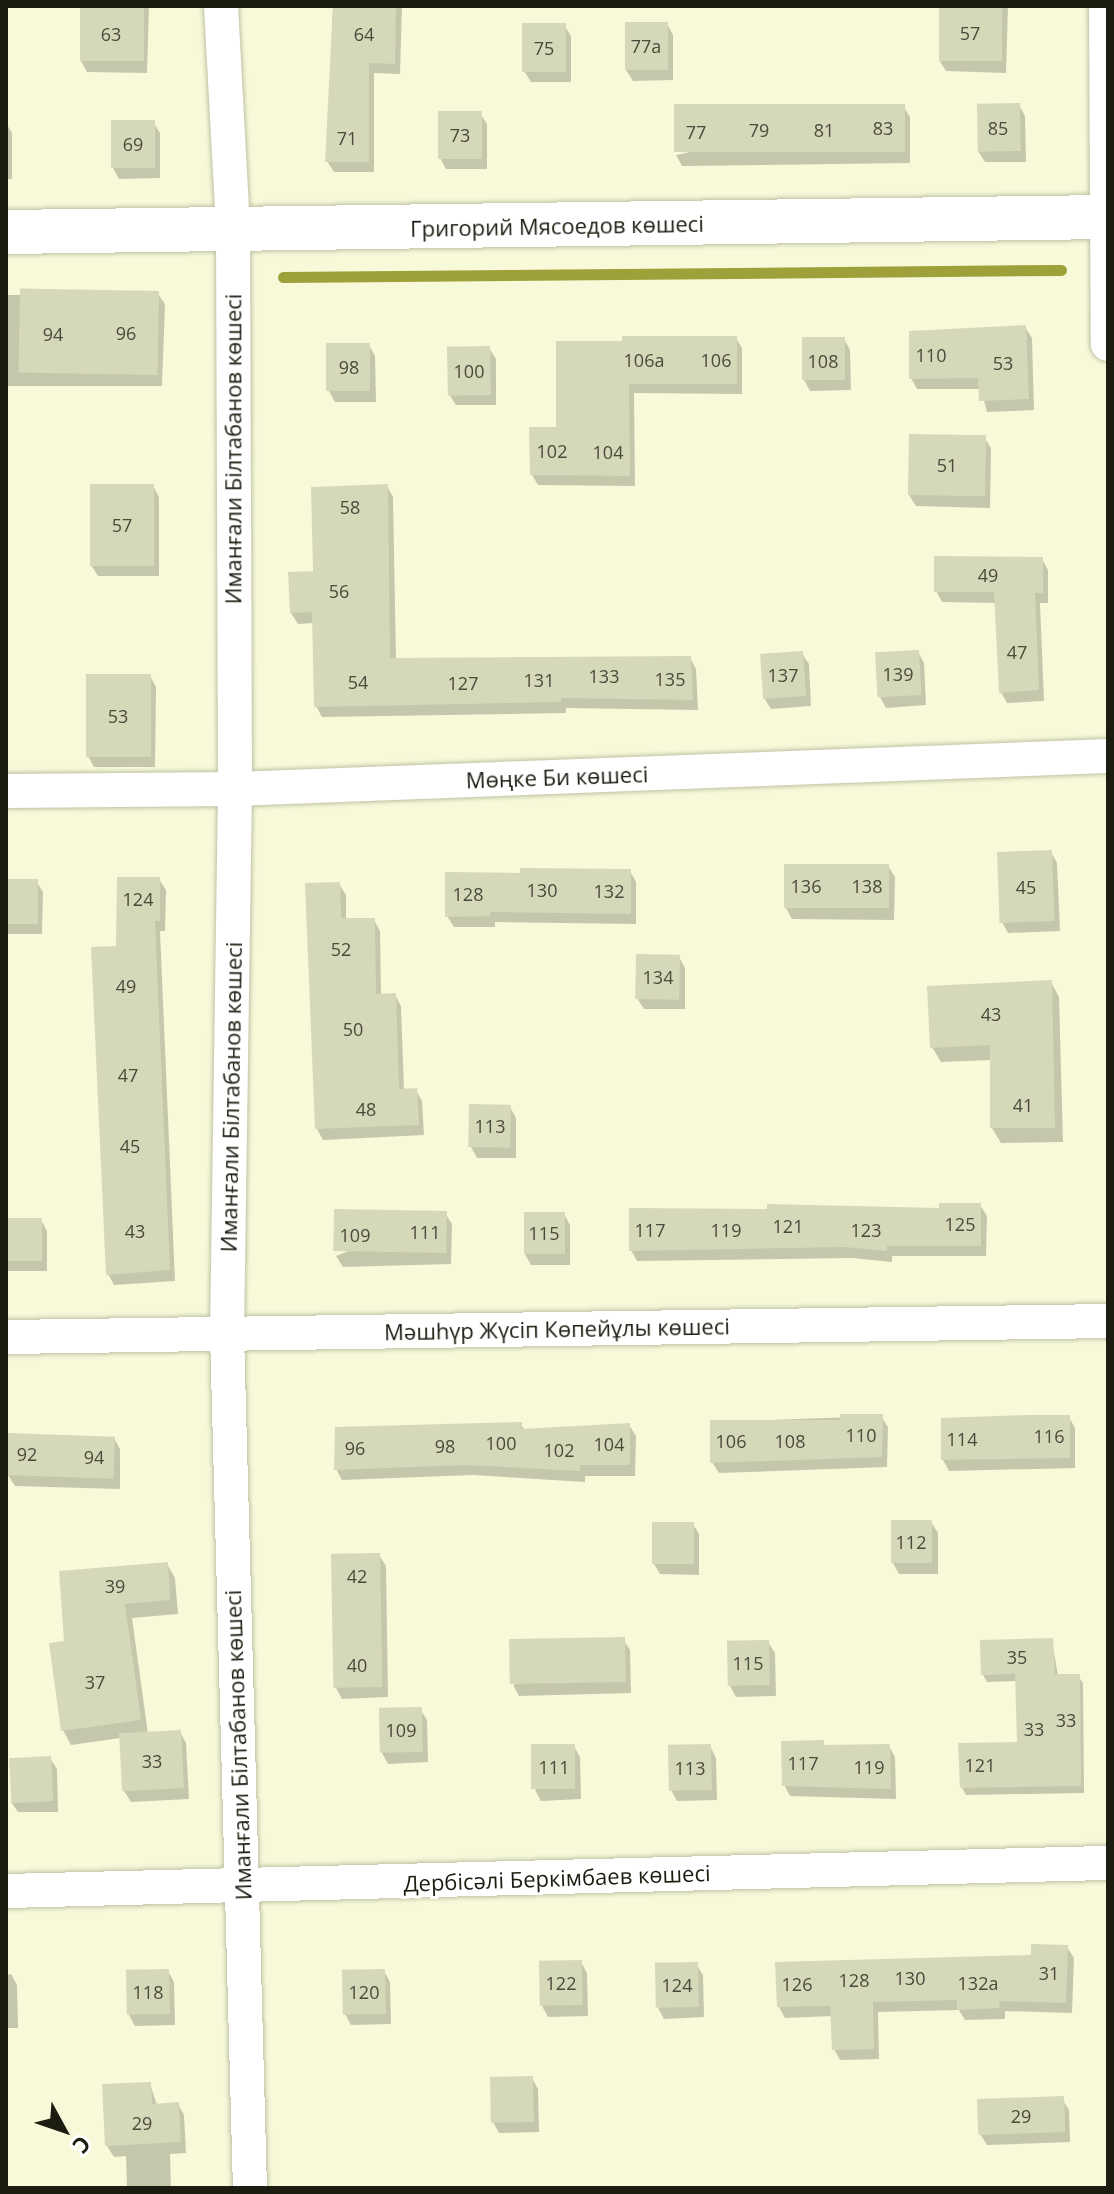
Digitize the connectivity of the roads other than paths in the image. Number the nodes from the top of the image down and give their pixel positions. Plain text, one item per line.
1 (221, 6) edge
2 (1106, 6) edge
3 (1108, 217) edge
4 (233, 231) junction
5 (6, 232) edge
6 (1108, 344) edge
7 (1108, 756) edge
8 (235, 789) junction
9 (6, 791) edge
10 (1108, 1321) edge
11 (227, 1334) junction
12 (6, 1337) edge
13 (1108, 1863) edge
14 (242, 1887) junction
15 (6, 1891) edge
16 (250, 2188) edge

1 - 4 street, Иманғали Білтабанов көшесі
2 - 3 street
3 - 4 main road, Григорий Мясоедов көшесі
3 - 6 street
4 - 5 main road, Григорий Мясоедов көшесі
4 - 8 street, Иманғали Білтабанов көшесі
7 - 8 street, Мөңке Би көшесі
8 - 9 street, Мөңке Би көшесі
8 - 11 street, Иманғали Білтабанов көшесі
10 - 11 street, Мәшһүр Жүсіп Көпейұлы көшесі
11 - 12 street, Мәшһүр Жүсіп Көпейұлы көшесі
11 - 14 street, Иманғали Білтабанов көшесі
13 - 14 street, Дербісәлі Беркімбаев көшесі
14 - 15 street, Дербісәлі Беркімбаев көшесі
14 - 16 street, Иманғали Білтабанов көшесі

